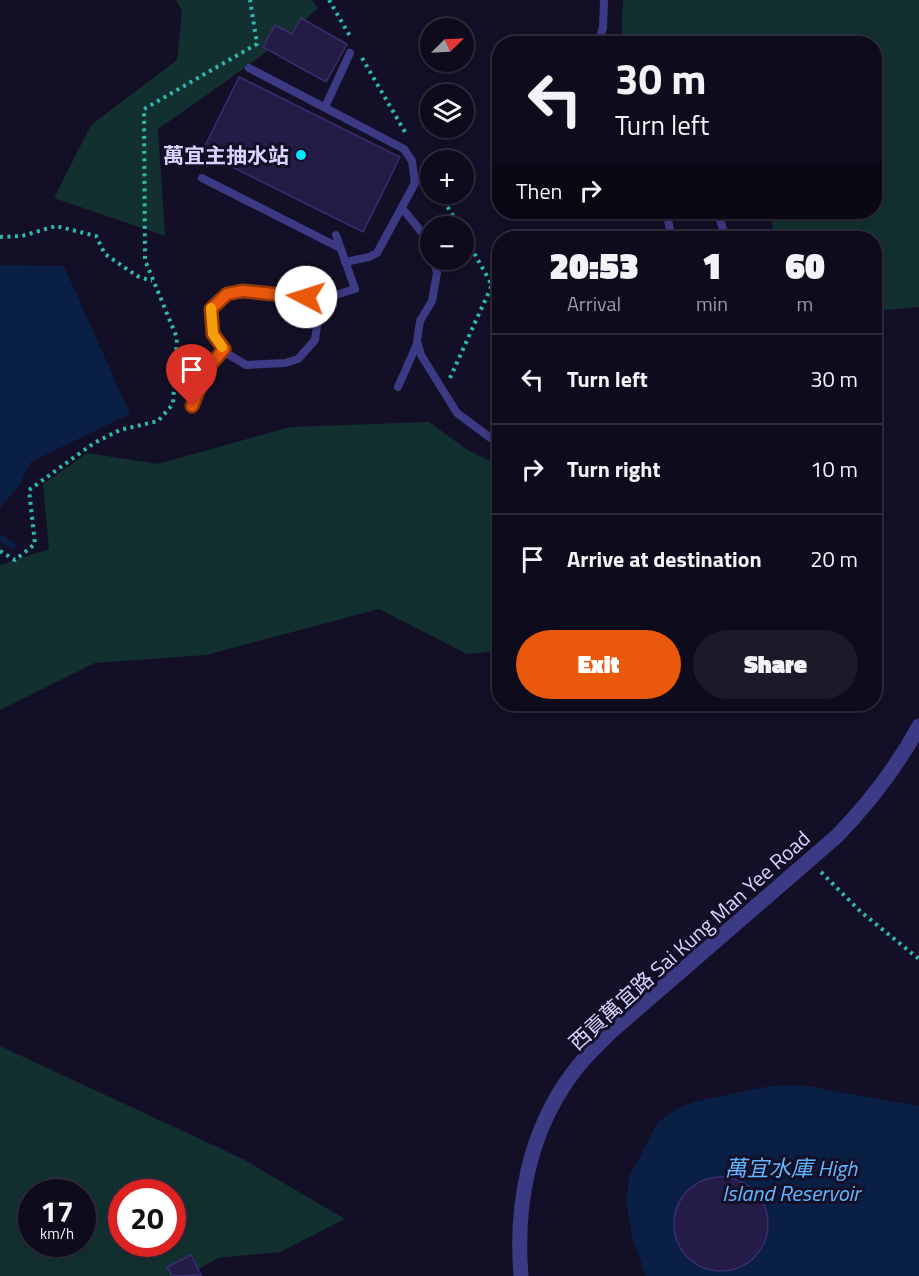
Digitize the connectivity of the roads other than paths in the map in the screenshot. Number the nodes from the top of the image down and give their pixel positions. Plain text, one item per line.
1 (604, 0) edge
2 (600, 36) edge
3 (355, 53) road end
4 (249, 68) dead end
5 (325, 107) junction
6 (202, 178) dead end
7 (402, 208) junction
8 (420, 230) edge
9 (336, 235) dead end
10 (340, 248) junction
11 (345, 262) junction
12 (436, 270) edge
13 (316, 302) junction
14 (417, 343) junction
15 (224, 349) junction
16 (398, 387) dead end
17 (192, 406) dead end
18 (492, 439) edge
19 (919, 726) edge
20 (521, 1276) edge

1 - 2 lane
3 - 5 lane
4 - 5 lane
5 - 7 lane
6 - 10 lane
7 - 8 lane
7 - 11 lane
9 - 10 lane
10 - 11 lane
11 - 13 lane
12 - 14 lane
13 - 15 lane
13 - 15 lane
14 - 16 lane
14 - 18 lane
15 - 17 lane
19 - 20 street, 西貢萬宜路 Sai Kung Man Yee Road

